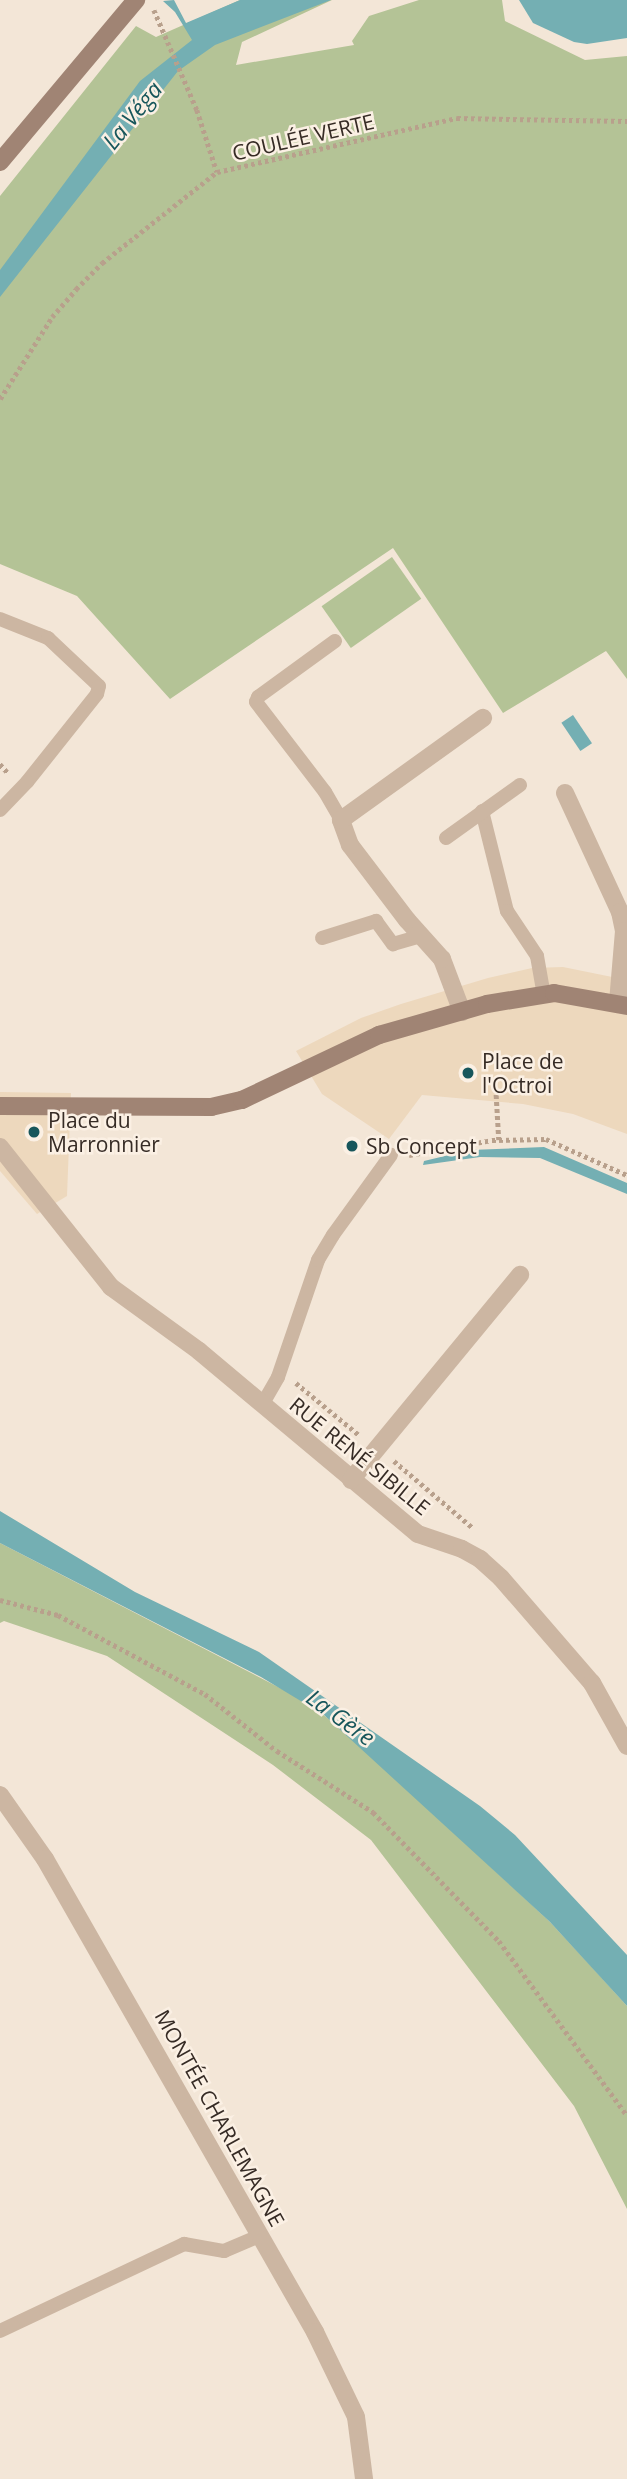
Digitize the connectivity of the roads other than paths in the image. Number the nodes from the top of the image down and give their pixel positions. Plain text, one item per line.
1 (136, 0) edge
2 (0, 162) edge
3 (0, 619) edge
4 (335, 641) dead end
5 (483, 718) dead end
6 (520, 785) dead end
7 (565, 793) dead end
8 (0, 810) edge
9 (482, 811) junction
10 (341, 820) junction
11 (446, 838) dead end
12 (421, 936) junction
13 (322, 938) dead end
14 (544, 994) junction
15 (622, 1004) edge
16 (462, 1012) junction
17 (0, 1106) edge
18 (0, 1147) edge
19 (391, 1155) road end
20 (520, 1275) dead end
21 (262, 1405) junction
22 (351, 1480) junction
23 (627, 1746) edge
24 (0, 1795) edge
25 (260, 2236) junction
26 (0, 2330) edge
27 (364, 2479) edge

1 - 2 main road
3 - 8 lane
4 - 10 lane
5 - 10 street
6 - 9 lane
7 - 15 street
9 - 11 lane
9 - 14 lane
10 - 12 street
12 - 13 lane
12 - 16 street
14 - 15 main road
14 - 16 main road
16 - 17 main road
18 - 21 street, RUE RENÉ SIBILLE
19 - 21 lane
20 - 22 street
21 - 22 street, RUE RENÉ SIBILLE
22 - 23 street, RUE RENÉ SIBILLE
24 - 25 street, MONTÉE CHARLEMAGNE
25 - 26 lane
25 - 27 street, MONTÉE CHARLEMAGNE

